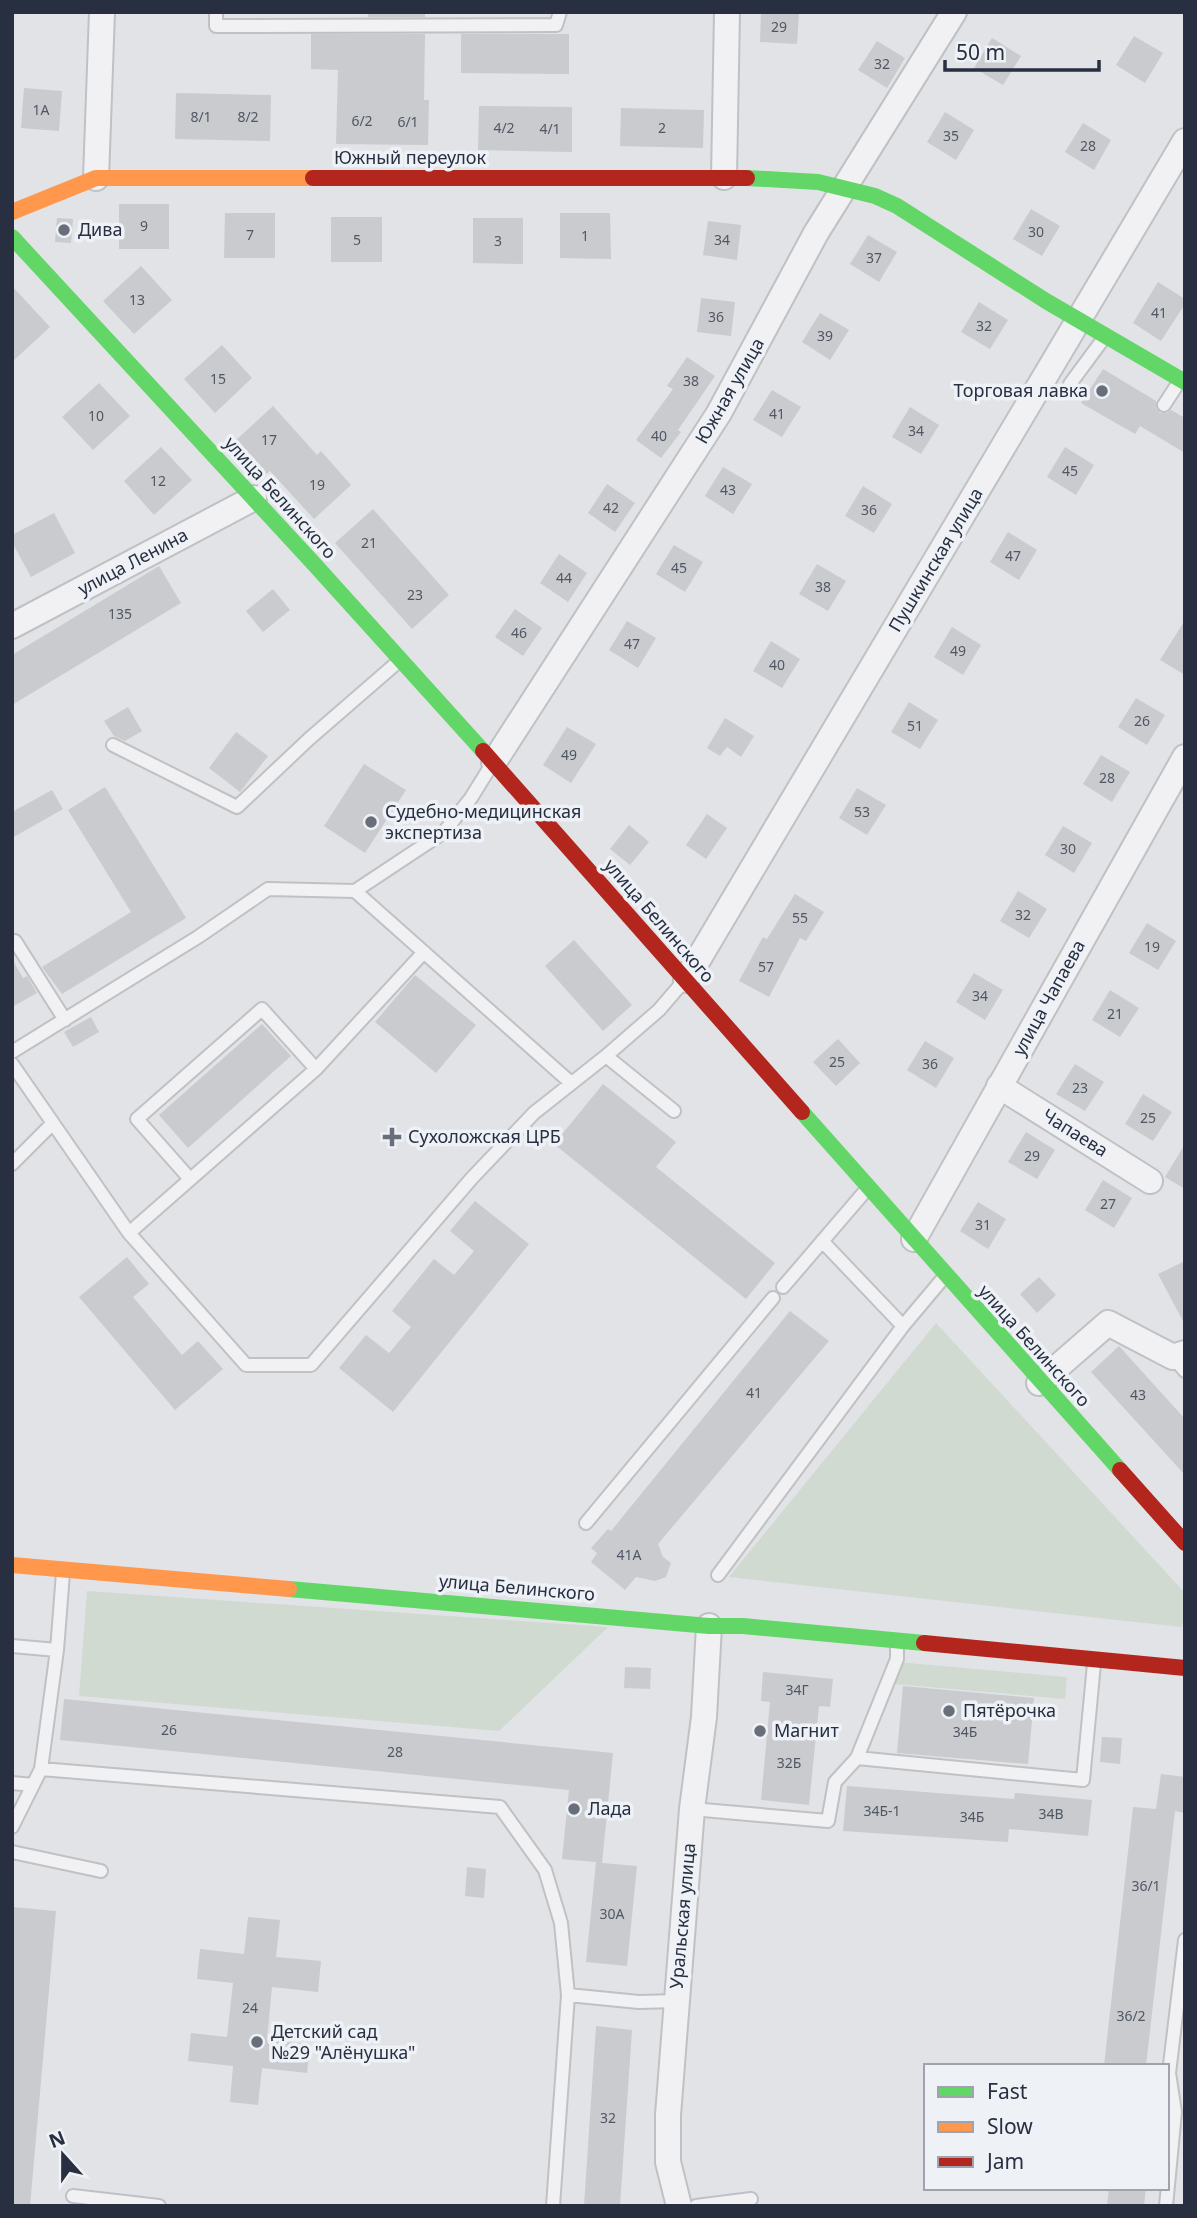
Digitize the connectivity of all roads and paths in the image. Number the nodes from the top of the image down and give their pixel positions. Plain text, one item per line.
1 (102, 12) edge
2 (216, 12) edge
3 (560, 12) edge
4 (727, 12) edge
5 (954, 12) edge
6 (1185, 141) edge
7 (724, 177) junction
8 (96, 178) junction
9 (846, 187) junction
10 (12, 212) edge
11 (12, 237) edge
12 (1079, 320) junction
13 (1106, 335) junction
14 (1183, 380) edge
15 (1070, 384) dead end
16 (1164, 405) dead end
17 (254, 498) junction
18 (12, 626) edge
19 (401, 660) junction
20 (113, 745) dead end
21 (1185, 758) edge
22 (494, 762) junction
23 (355, 891) junction
24 (15, 942) dead end
25 (424, 952) junction
26 (686, 980) junction
27 (65, 1020) junction
28 (12, 1052) edge
29 (606, 1056) junction
30 (12, 1064) edge
31 (316, 1069) junction
32 (571, 1083) junction
33 (999, 1086) junction
34 (674, 1111) dead end
35 (53, 1123) junction
36 (12, 1164) edge
37 (190, 1179) junction
38 (1150, 1181) dead end
39 (869, 1188) junction
40 (129, 1233) junction
41 (914, 1239) junction
42 (822, 1241) junction
43 (945, 1276) junction
44 (783, 1287) dead end
45 (773, 1298) dead end
46 (903, 1326) junction
47 (1181, 1360) edge
48 (1039, 1383) junction
49 (586, 1523) dead end
50 (1185, 1544) edge
51 (12, 1565) edge
52 (64, 1569) junction
53 (718, 1575) dead end
54 (709, 1626) junction
55 (898, 1642) junction
56 (12, 1646) edge
57 (57, 1650) junction
58 (1095, 1660) junction
59 (1185, 1668) edge
60 (857, 1758) junction
61 (41, 1769) junction
62 (12, 1783) edge
63 (33, 1785) junction
64 (692, 1809) junction
65 (12, 1827) edge
66 (12, 1853) edge
67 (101, 1871) dead end
68 (1185, 1940) edge
69 (568, 1995) junction
70 (676, 2001) junction
71 (1169, 2073) edge
72 (1169, 2073) edge
73 (1169, 2175) edge
74 (73, 2196) dead end
75 (751, 2199) dead end
76 (159, 2206) edge
77 (553, 2206) edge
78 (680, 2206) edge
79 (696, 2206) edge

1 - 8 street
2 - 3 lane
4 - 7 street
5 - 9 street, Южная улица
6 - 12 street, Пушкинская улица
7 - 8 street, Южный переулок
7 - 9 street, Южный переулок
8 - 10 street
9 - 12 street, Южный переулок
9 - 22 street, Южная улица
11 - 17 street, улица Белинского
12 - 13 street, Южный переулок
12 - 26 street, Пушкинская улица
13 - 14 street, Южный переулок
13 - 15 lane
14 - 16 lane
17 - 18 street, улица Ленина
17 - 19 street, улица Белинского
19 - 20 lane
19 - 22 street, улица Белинского
21 - 33 street, улица Чапаева
22 - 23 lane
22 - 26 street, улица Белинского
23 - 25 lane
23 - 27 lane
24 - 27 lane
25 - 31 lane
25 - 32 lane
26 - 29 lane
26 - 39 street, улица Белинского
27 - 28 lane
29 - 32 lane
29 - 34 lane
30 - 35 lane
31 - 37 lane
31 - 37 lane
32 - 40 lane
33 - 38 street, Чапаева
33 - 41 street, улица Чапаева
35 - 36 lane
35 - 40 lane
37 - 40 lane
39 - 41 street, улица Белинского
39 - 42 lane
41 - 43 street, улица Белинского
42 - 44 lane
42 - 46 lane
43 - 46 lane
43 - 48 street, улица Белинского
45 - 49 lane
46 - 53 lane
47 - 48 street
48 - 50 street, улица Белинского
51 - 52 street, улица Белинского
52 - 54 street, улица Белинского
52 - 57 lane
54 - 55 street, улица Белинского
54 - 64 street, Уральская улица
55 - 58 street, улица Белинского
55 - 60 lane
56 - 57 lane
57 - 61 lane
58 - 59 street, улица Белинского
58 - 60 lane
60 - 64 lane
61 - 63 lane
61 - 69 lane
62 - 63 lane
63 - 65 lane
64 - 70 street, Уральская улица
66 - 67 lane
68 - 72 lane
69 - 70 lane
69 - 77 lane
70 - 78 street, Уральская улица
71 - 73 lane
74 - 76 lane
75 - 79 lane

